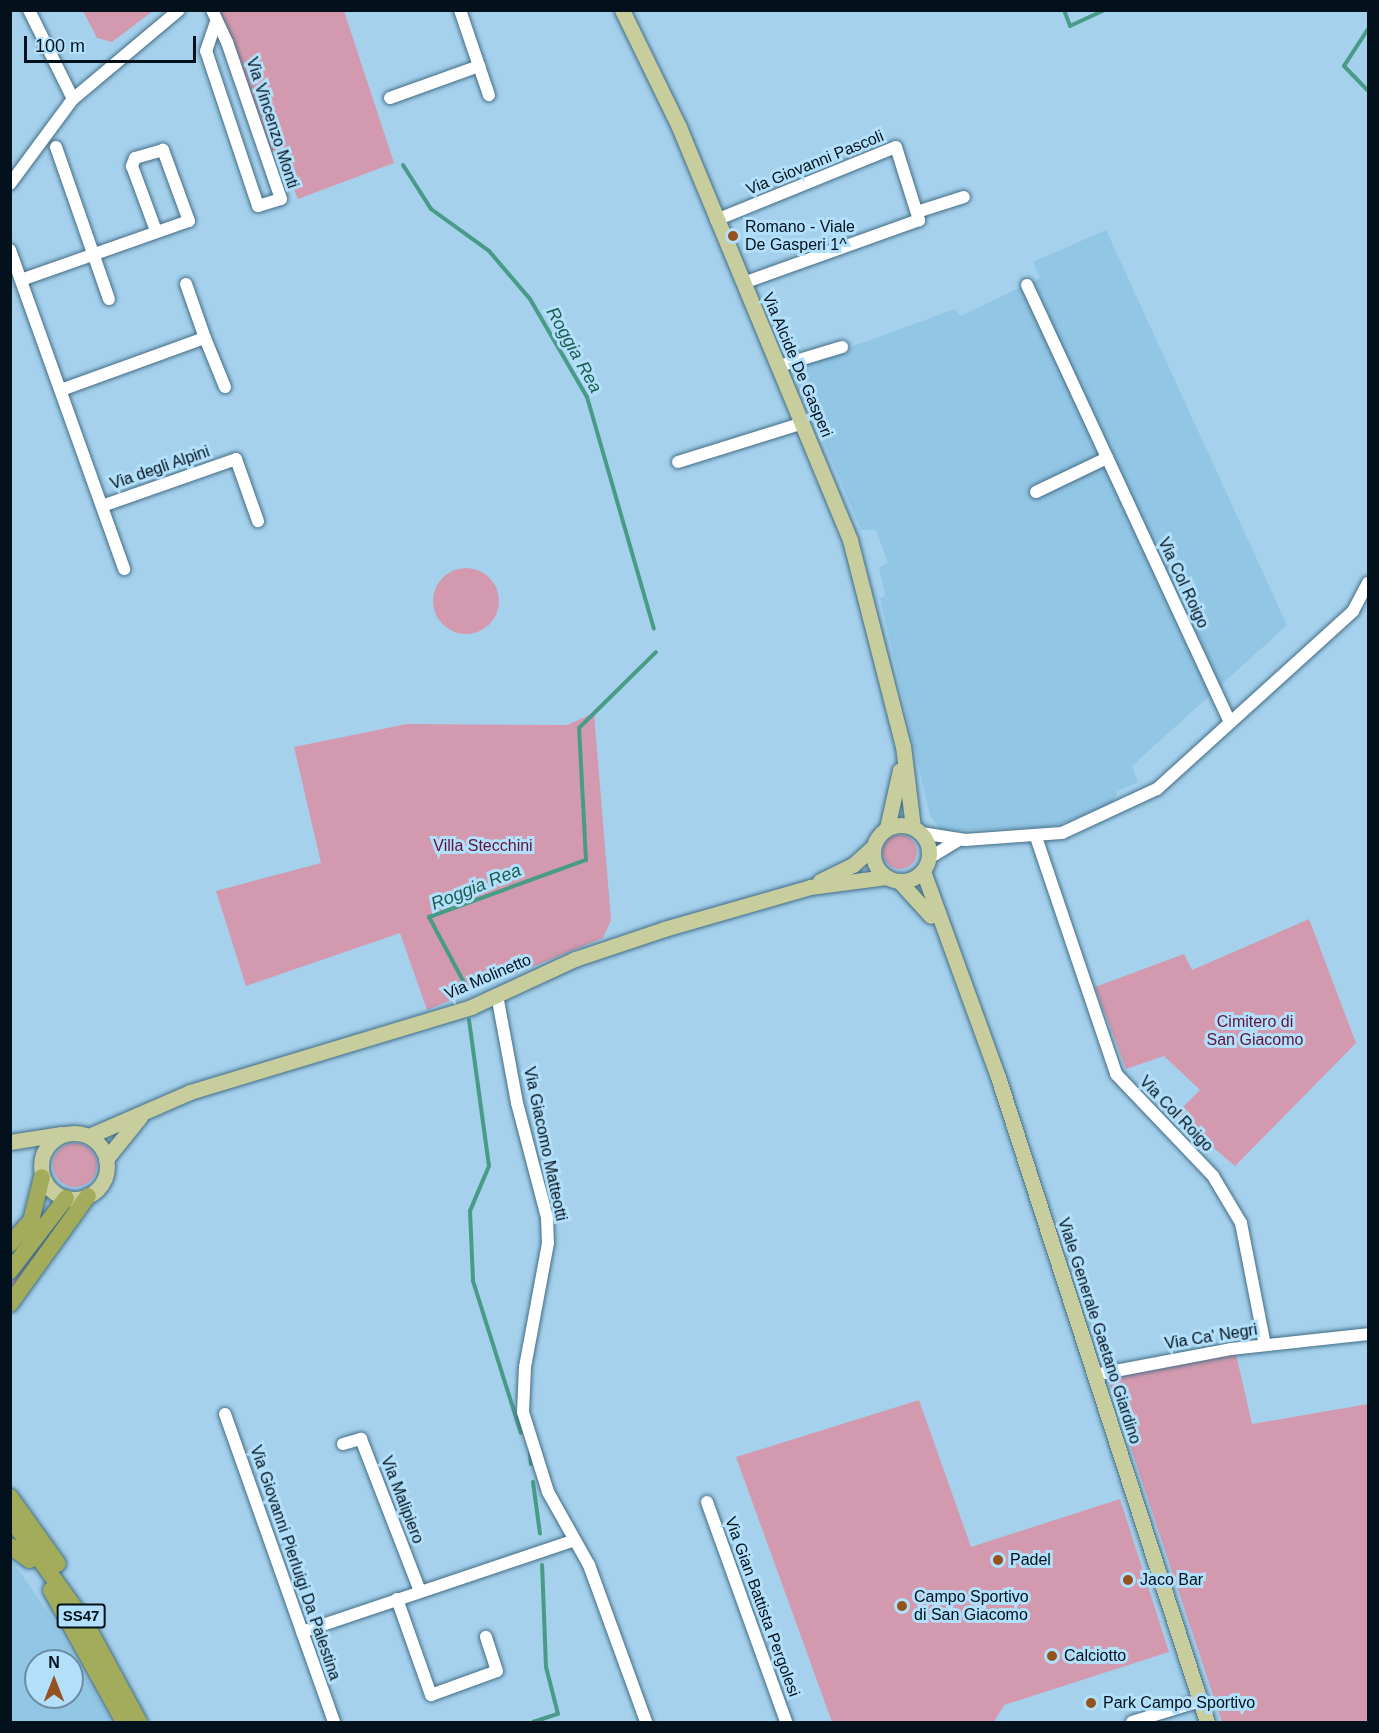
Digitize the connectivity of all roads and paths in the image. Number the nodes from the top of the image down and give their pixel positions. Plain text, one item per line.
1 (29, 10) edge
2 (179, 10) edge
3 (460, 10) edge
4 (622, 10) edge
5 (214, 16) edge
6 (210, 39) junction
7 (227, 42) junction
8 (479, 66) junction
9 (489, 95) dead end
10 (390, 98) dead end
11 (73, 99) junction
12 (56, 147) dead end
13 (10, 184) edge
14 (964, 197) dead end
15 (920, 211) junction
16 (717, 220) junction
17 (156, 231) junction
18 (10, 250) edge
19 (94, 255) junction
20 (21, 280) junction
21 (743, 283) junction
22 (186, 284) dead end
23 (1027, 285) dead end
24 (109, 298) dead end
25 (205, 338) junction
26 (842, 346) dead end
27 (780, 366) junction
28 (225, 387) dead end
29 (61, 390) junction
30 (803, 423) junction
31 (1107, 458) junction
32 (678, 462) dead end
33 (1036, 492) dead end
34 (102, 506) junction
35 (258, 521) dead end
36 (124, 568) dead end
37 (1368, 584) edge
38 (1230, 722) junction
39 (903, 746) junction
40 (887, 828) junction
41 (917, 830) junction
42 (1035, 837) junction
43 (960, 840) junction
44 (873, 847) junction
45 (926, 864) junction
46 (892, 879) junction
47 (810, 887) junction
48 (954, 951) junction
49 (497, 995) junction
50 (146, 1110) junction
51 (68, 1133) junction
52 (89, 1136) junction
53 (11, 1142) edge
54 (41, 1159) junction
55 (106, 1159) junction
56 (42, 1177) junction
57 (88, 1196) junction
58 (66, 1198) junction
59 (10, 1244) edge
60 (10, 1271) edge
61 (10, 1304) edge
62 (1368, 1334) edge
63 (1265, 1345) junction
64 (1094, 1375) junction
65 (225, 1414) dead end
66 (344, 1444) dead end
67 (10, 1497) edge
68 (707, 1502) dead end
69 (10, 1518) edge
70 (10, 1537) edge
71 (572, 1540) junction
72 (10, 1546) edge
73 (30, 1560) junction
74 (420, 1591) junction
75 (397, 1599) junction
76 (85, 1622) junction
77 (302, 1632) junction
78 (486, 1637) dead end
79 (1200, 1701) junction
80 (124, 1722) edge
81 (139, 1722) edge
82 (334, 1722) edge
83 (646, 1722) edge
84 (786, 1722) edge
85 (1132, 1722) edge
86 (1207, 1722) edge

1 - 11 street
2 - 11 street
3 - 8 street
4 - 16 main road, Via Alcide De Gasperi
5 - 6 street, Via Vincenzo Monti
5 - 7 street, Via Vincenzo Monti
6 - 7 street
6 - 7 street, Via Vincenzo Monti
8 - 9 street
8 - 10 street
11 - 13 street
12 - 19 street
14 - 15 street
15 - 16 street, Via Giovanni Pascoli
15 - 21 street
16 - 21 main road, Via Alcide De Gasperi
17 - 17 street
17 - 19 street
18 - 20 street, Via degli Alpini
19 - 20 street
19 - 24 street
20 - 29 street, Via degli Alpini
21 - 27 main road, Via Alcide De Gasperi
22 - 25 street
23 - 31 street, Via Col Roigo
25 - 28 street
25 - 29 street
26 - 27 street
27 - 30 main road, Via Alcide De Gasperi
29 - 34 street, Via degli Alpini
30 - 32 street
30 - 39 main road, Via Alcide De Gasperi
31 - 33 street
31 - 38 street, Via Col Roigo
34 - 35 street, Via degli Alpini
34 - 36 street, Via degli Alpini
37 - 38 street
38 - 42 street
39 - 40 main road, Via Alcide De Gasperi
39 - 41 main road, Via Alcide De Gasperi
40 - 41 main road
40 - 44 main road
41 - 43 street
41 - 45 main road
42 - 43 street
42 - 63 street, Via Col Roigo
43 - 45 street
44 - 46 main road
44 - 47 main road, Via Molinetto
45 - 46 main road
45 - 48 main road, Viale Generale Gaetano Giardino
46 - 47 main road, Via Molinetto
46 - 48 main road, Viale Generale Gaetano Giardino
47 - 49 main road, Via Molinetto
48 - 64 main road, Viale Generale Gaetano Giardino
49 - 50 main road, Via Molinetto
49 - 71 street, Via Giacomo Matteotti
50 - 52 main road, Via Molinetto
50 - 55 main road
51 - 52 main road
51 - 53 main road
51 - 54 main road
52 - 55 main road
53 - 54 main road
54 - 56 main road
55 - 57 main road
56 - 58 main road
56 - 59 highway
57 - 58 main road
57 - 61 highway
58 - 60 highway
62 - 63 street, Via Ca' Negri
63 - 64 street, Via Ca' Negri
64 - 79 main road, Viale Generale Gaetano Giardino
65 - 77 street, Via Giovanni Pierluigi Da Palestina
66 - 74 street, Via Malipiero
67 - 76 highway
68 - 84 street, Via Gian Battista Pergolesi
69 - 76 highway, SS47
70 - 73 highway, SS47
71 - 74 street
71 - 83 street, Via Giacomo Matteotti
72 - 73 highway
73 - 80 highway, SS47
74 - 75 street
75 - 77 street
75 - 78 street
76 - 81 highway, SS47
77 - 82 street, Via Giovanni Pierluigi Da Palestina
79 - 85 street
79 - 86 main road, Viale Generale Gaetano Giardino

